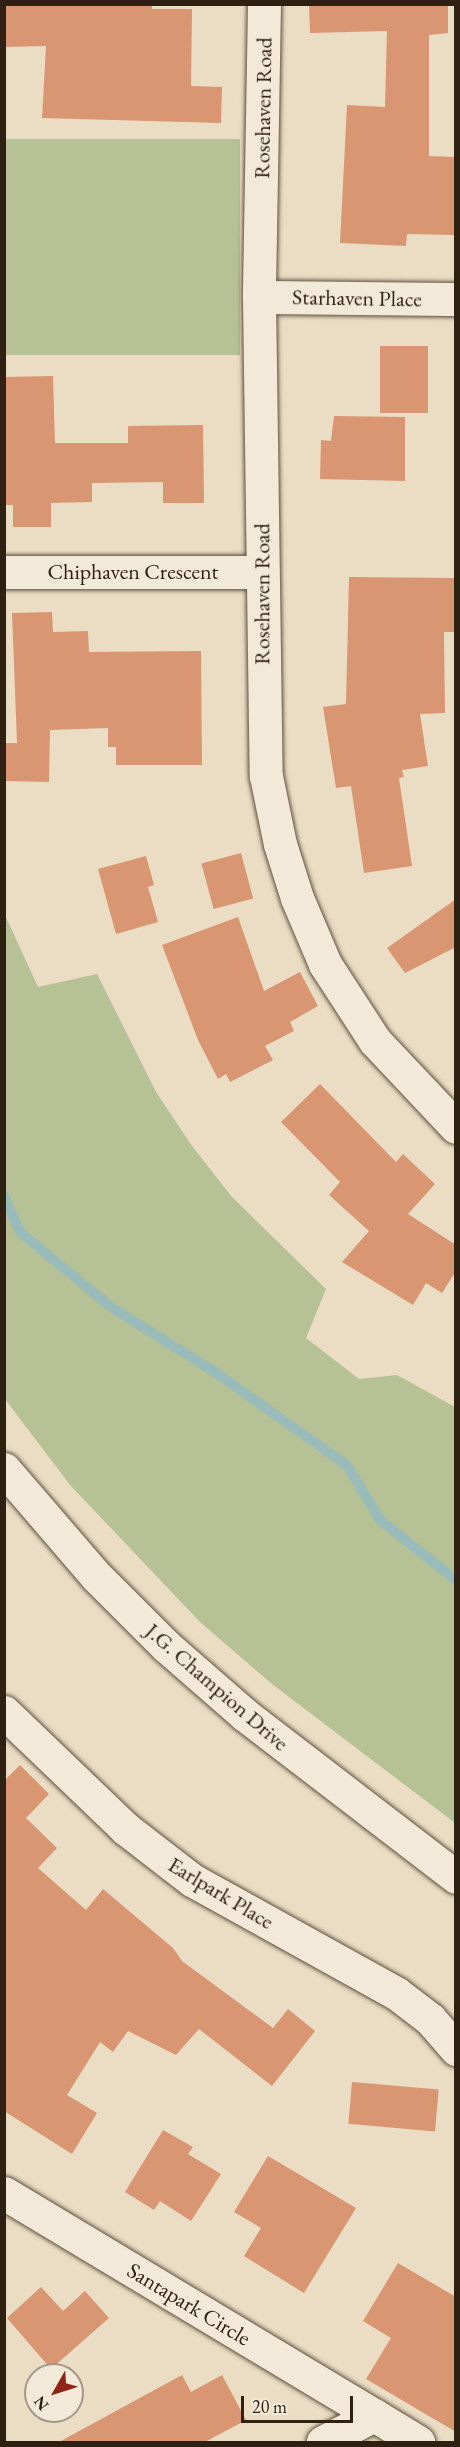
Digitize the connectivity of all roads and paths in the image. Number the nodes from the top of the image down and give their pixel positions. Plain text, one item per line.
1 (264, 4) edge
2 (259, 297) junction
3 (456, 299) edge
4 (4, 572) edge
5 (262, 572) junction
6 (456, 1127) edge
7 (4, 1469) edge
8 (4, 1712) edge
9 (456, 1877) edge
10 (456, 2049) edge
11 (4, 2193) edge
12 (374, 2415) junction
13 (323, 2442) edge
14 (418, 2442) edge

1 - 2 street, Rosehaven Road
2 - 3 street, Starhaven Place
2 - 5 street, Rosehaven Road
4 - 5 street, Chiphaven Crescent
5 - 6 street, Rosehaven Road
7 - 9 street, J.G. Champion Drive
8 - 10 street, Earlpark Place
11 - 12 street, Santapark Circle
12 - 13 street
12 - 14 street, Santapark Circle

